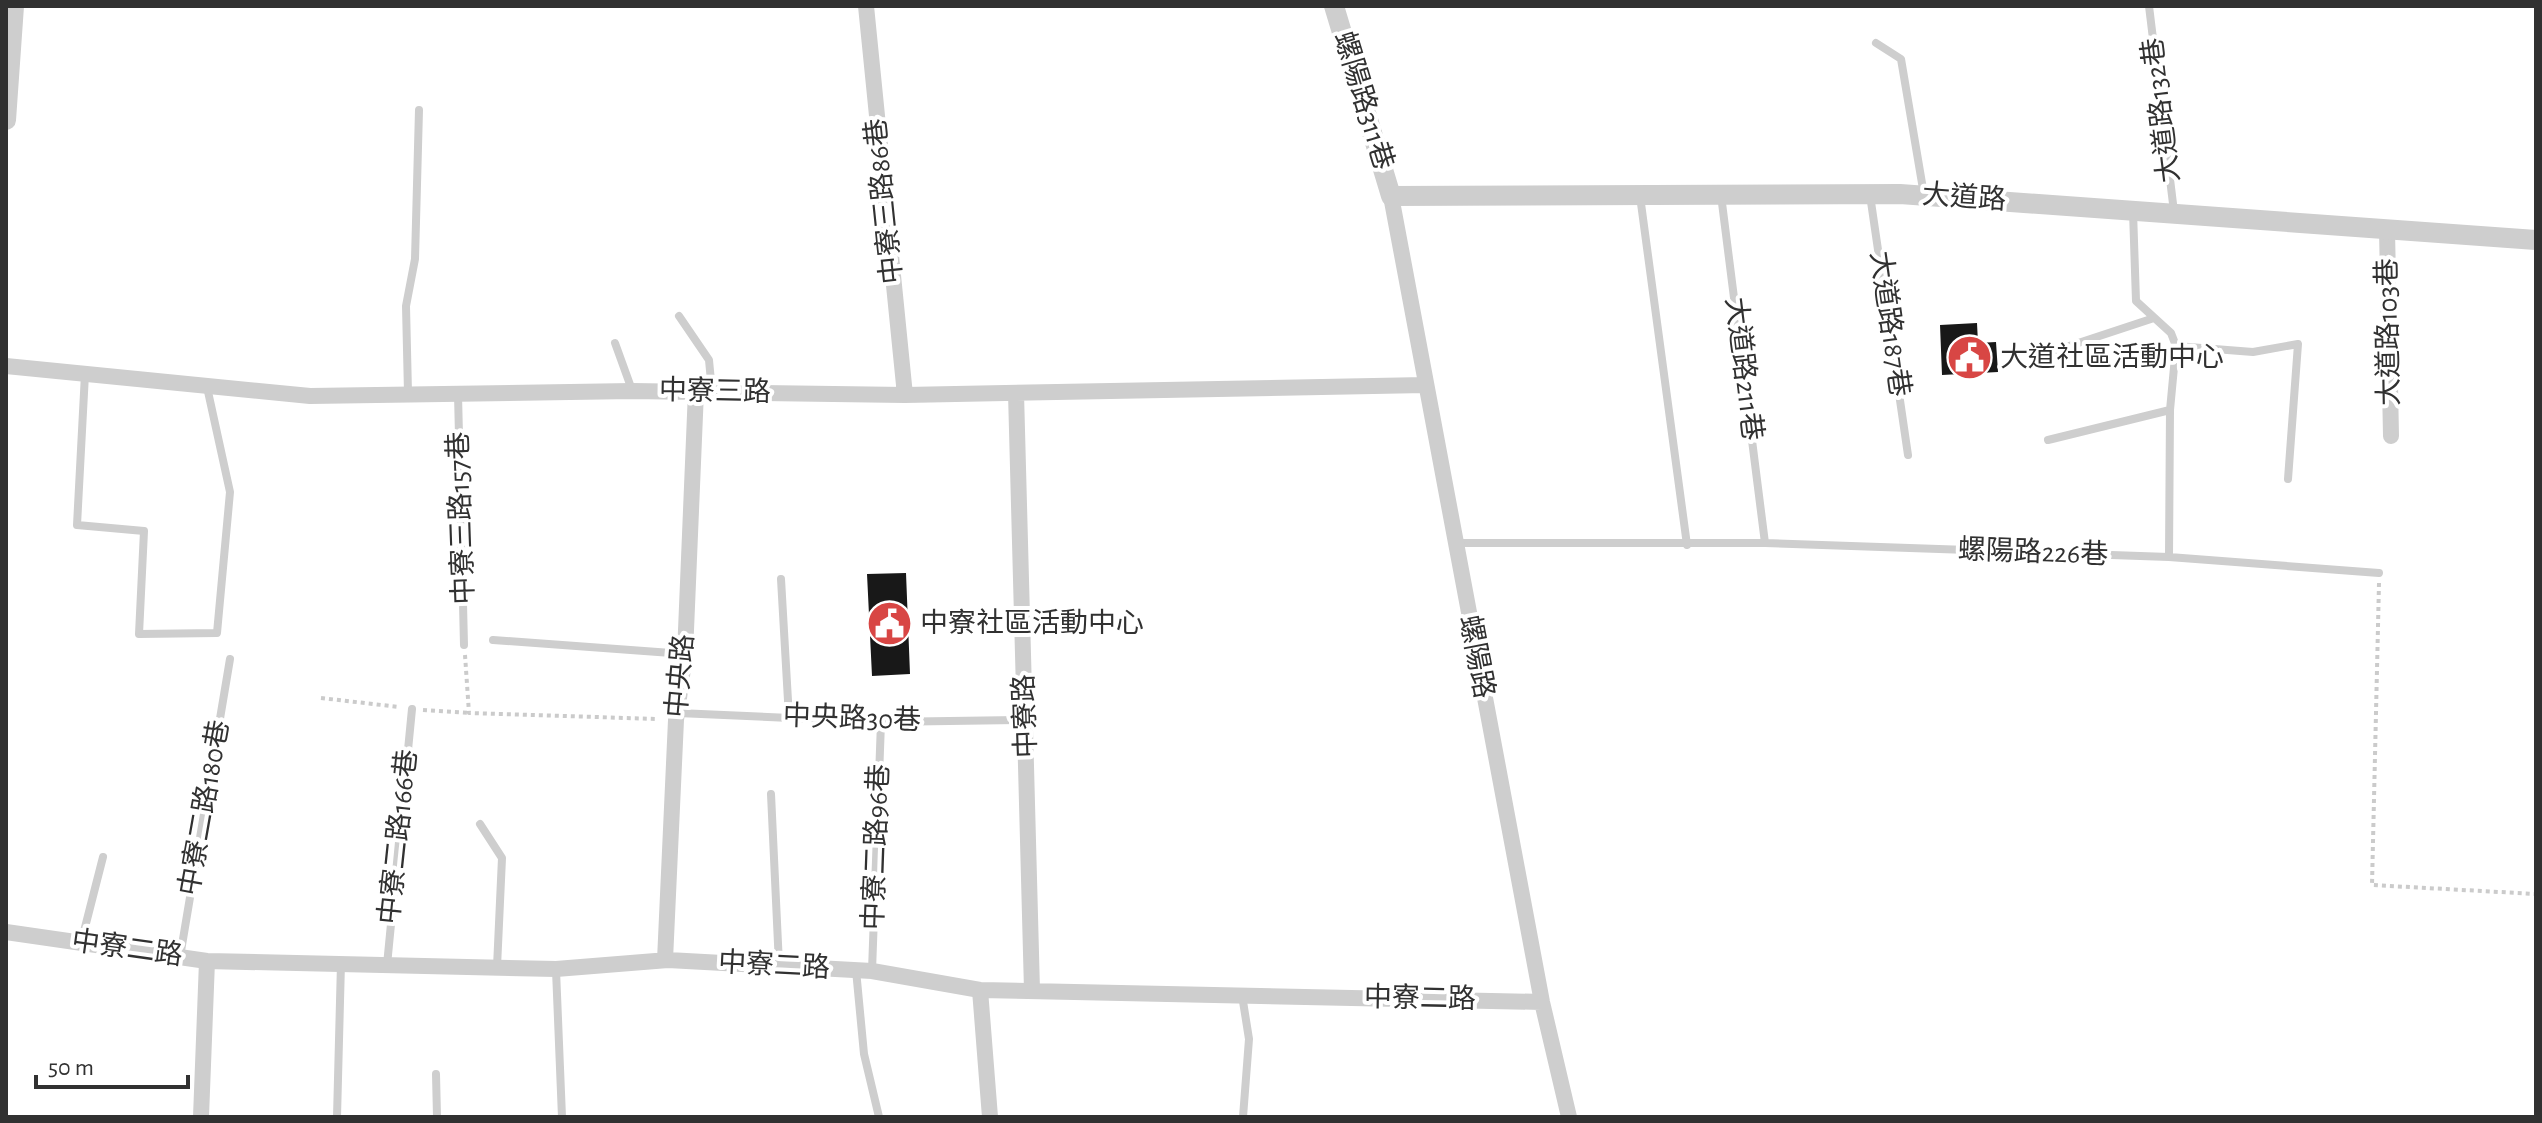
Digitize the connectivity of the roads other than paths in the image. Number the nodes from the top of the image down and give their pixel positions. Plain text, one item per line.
1 (14, 6) edge
2 (866, 6) edge
3 (1334, 6) edge
4 (2149, 6) edge
5 (1876, 43) dead end
6 (419, 110) dead end
7 (6, 120) edge
8 (1721, 194) junction
9 (1870, 194) junction
10 (1640, 195) junction
11 (1925, 195) junction
12 (1391, 196) junction
13 (2133, 210) junction
14 (2175, 213) junction
15 (2387, 229) junction
16 (2536, 240) edge
17 (679, 316) dead end
18 (2154, 318) junction
19 (615, 343) dead end
20 (2176, 346) junction
21 (2048, 353) dead end
22 (6, 366) edge
23 (85, 374) junction
24 (1425, 385) junction
25 (207, 386) junction
26 (632, 391) junction
27 (458, 392) junction
28 (704, 392) junction
29 (408, 393) junction
30 (1016, 393) junction
31 (905, 395) junction
32 (2170, 410) junction
33 (2391, 436) dead end
34 (2048, 440) dead end
35 (1908, 455) dead end
36 (2288, 479) dead end
37 (1455, 543) junction
38 (1765, 543) junction
39 (1687, 545) junction
40 (2169, 557) junction
41 (2379, 573) road end
42 (781, 579) dead end
43 (493, 640) dead end
44 (464, 645) road end
45 (685, 654) junction
46 (230, 659) dead end
47 (412, 709) road end
48 (677, 716) junction
49 (789, 718) junction
50 (1026, 720) junction
51 (881, 722) junction
52 (771, 794) dead end
53 (480, 824) dead end
54 (103, 857) dead end
55 (6, 932) edge
56 (81, 943) junction
57 (180, 957) junction
58 (665, 960) junction
59 (207, 961) junction
60 (341, 962) junction
61 (387, 965) junction
62 (779, 966) junction
63 (497, 968) junction
64 (556, 969) junction
65 (864, 971) junction
66 (980, 990) junction
67 (1032, 990) junction
68 (1242, 995) junction
69 (1542, 1002) junction
70 (436, 1074) dead end
71 (201, 1117) edge
72 (337, 1117) edge
73 (437, 1117) edge
74 (562, 1117) edge
75 (879, 1117) edge
76 (990, 1117) edge
77 (1243, 1117) edge
78 (1569, 1117) edge

1 - 7 street
2 - 31 street, 中寮三路86巷
3 - 12 street, 螺陽路311巷
4 - 14 lane, 大道路132巷
5 - 11 lane
6 - 29 lane
8 - 9 street, 大道路
8 - 10 street, 大道路
8 - 38 lane, 大道路211巷
9 - 11 street, 大道路
9 - 35 lane, 大道路187巷
10 - 12 street, 大道路
10 - 39 lane
11 - 13 street, 大道路
12 - 24 street, 螺陽路
13 - 14 street, 大道路
13 - 18 lane
14 - 15 street, 大道路
15 - 16 street, 大道路
15 - 33 street, 大道路103巷
17 - 28 lane
18 - 20 lane
18 - 21 lane
19 - 26 lane
20 - 32 lane
20 - 36 lane
22 - 23 street, 中寮三路
23 - 25 street, 中寮三路
23 - 25 lane
24 - 30 street, 中寮三路
24 - 37 street, 螺陽路
25 - 29 street, 中寮三路
26 - 27 street, 中寮三路
26 - 28 street, 中寮三路
27 - 29 street, 中寮三路
27 - 44 lane, 中寮三路157巷
28 - 31 street, 中寮三路
28 - 45 street, 中央路
30 - 31 street, 中寮三路
30 - 50 street, 中寮路
32 - 34 lane
32 - 40 lane
37 - 39 lane, 螺陽路226巷
37 - 69 street, 螺陽路
38 - 39 lane, 螺陽路226巷
38 - 40 lane, 螺陽路226巷
40 - 41 lane, 螺陽路226巷
42 - 49 lane
43 - 45 lane
45 - 48 street, 中央路
46 - 57 lane, 中寮二路180巷
47 - 61 lane, 中寮二路166巷
48 - 49 lane, 中央路30巷
48 - 58 street, 中央路
49 - 51 lane, 中央路30巷
50 - 51 lane, 中央路30巷
50 - 67 street, 中寮路
51 - 65 lane, 中寮二路96巷
52 - 62 lane
53 - 63 lane
54 - 56 lane
55 - 56 street, 中寮二路
56 - 57 street, 中寮二路
57 - 59 street, 中寮二路
58 - 62 street, 中寮二路
58 - 64 street, 中寮二路
59 - 60 street, 中寮二路
59 - 71 street
60 - 61 street, 中寮二路
60 - 72 lane
61 - 63 street, 中寮二路
62 - 65 street, 中寮二路
63 - 64 street, 中寮二路
64 - 74 lane
65 - 66 street, 中寮二路
65 - 75 lane, 中寮二路96巷
66 - 67 street, 中寮二路
66 - 76 street
67 - 68 street, 中寮二路
68 - 69 street, 中寮二路
68 - 77 lane
69 - 78 street, 螺陽路
70 - 73 lane

